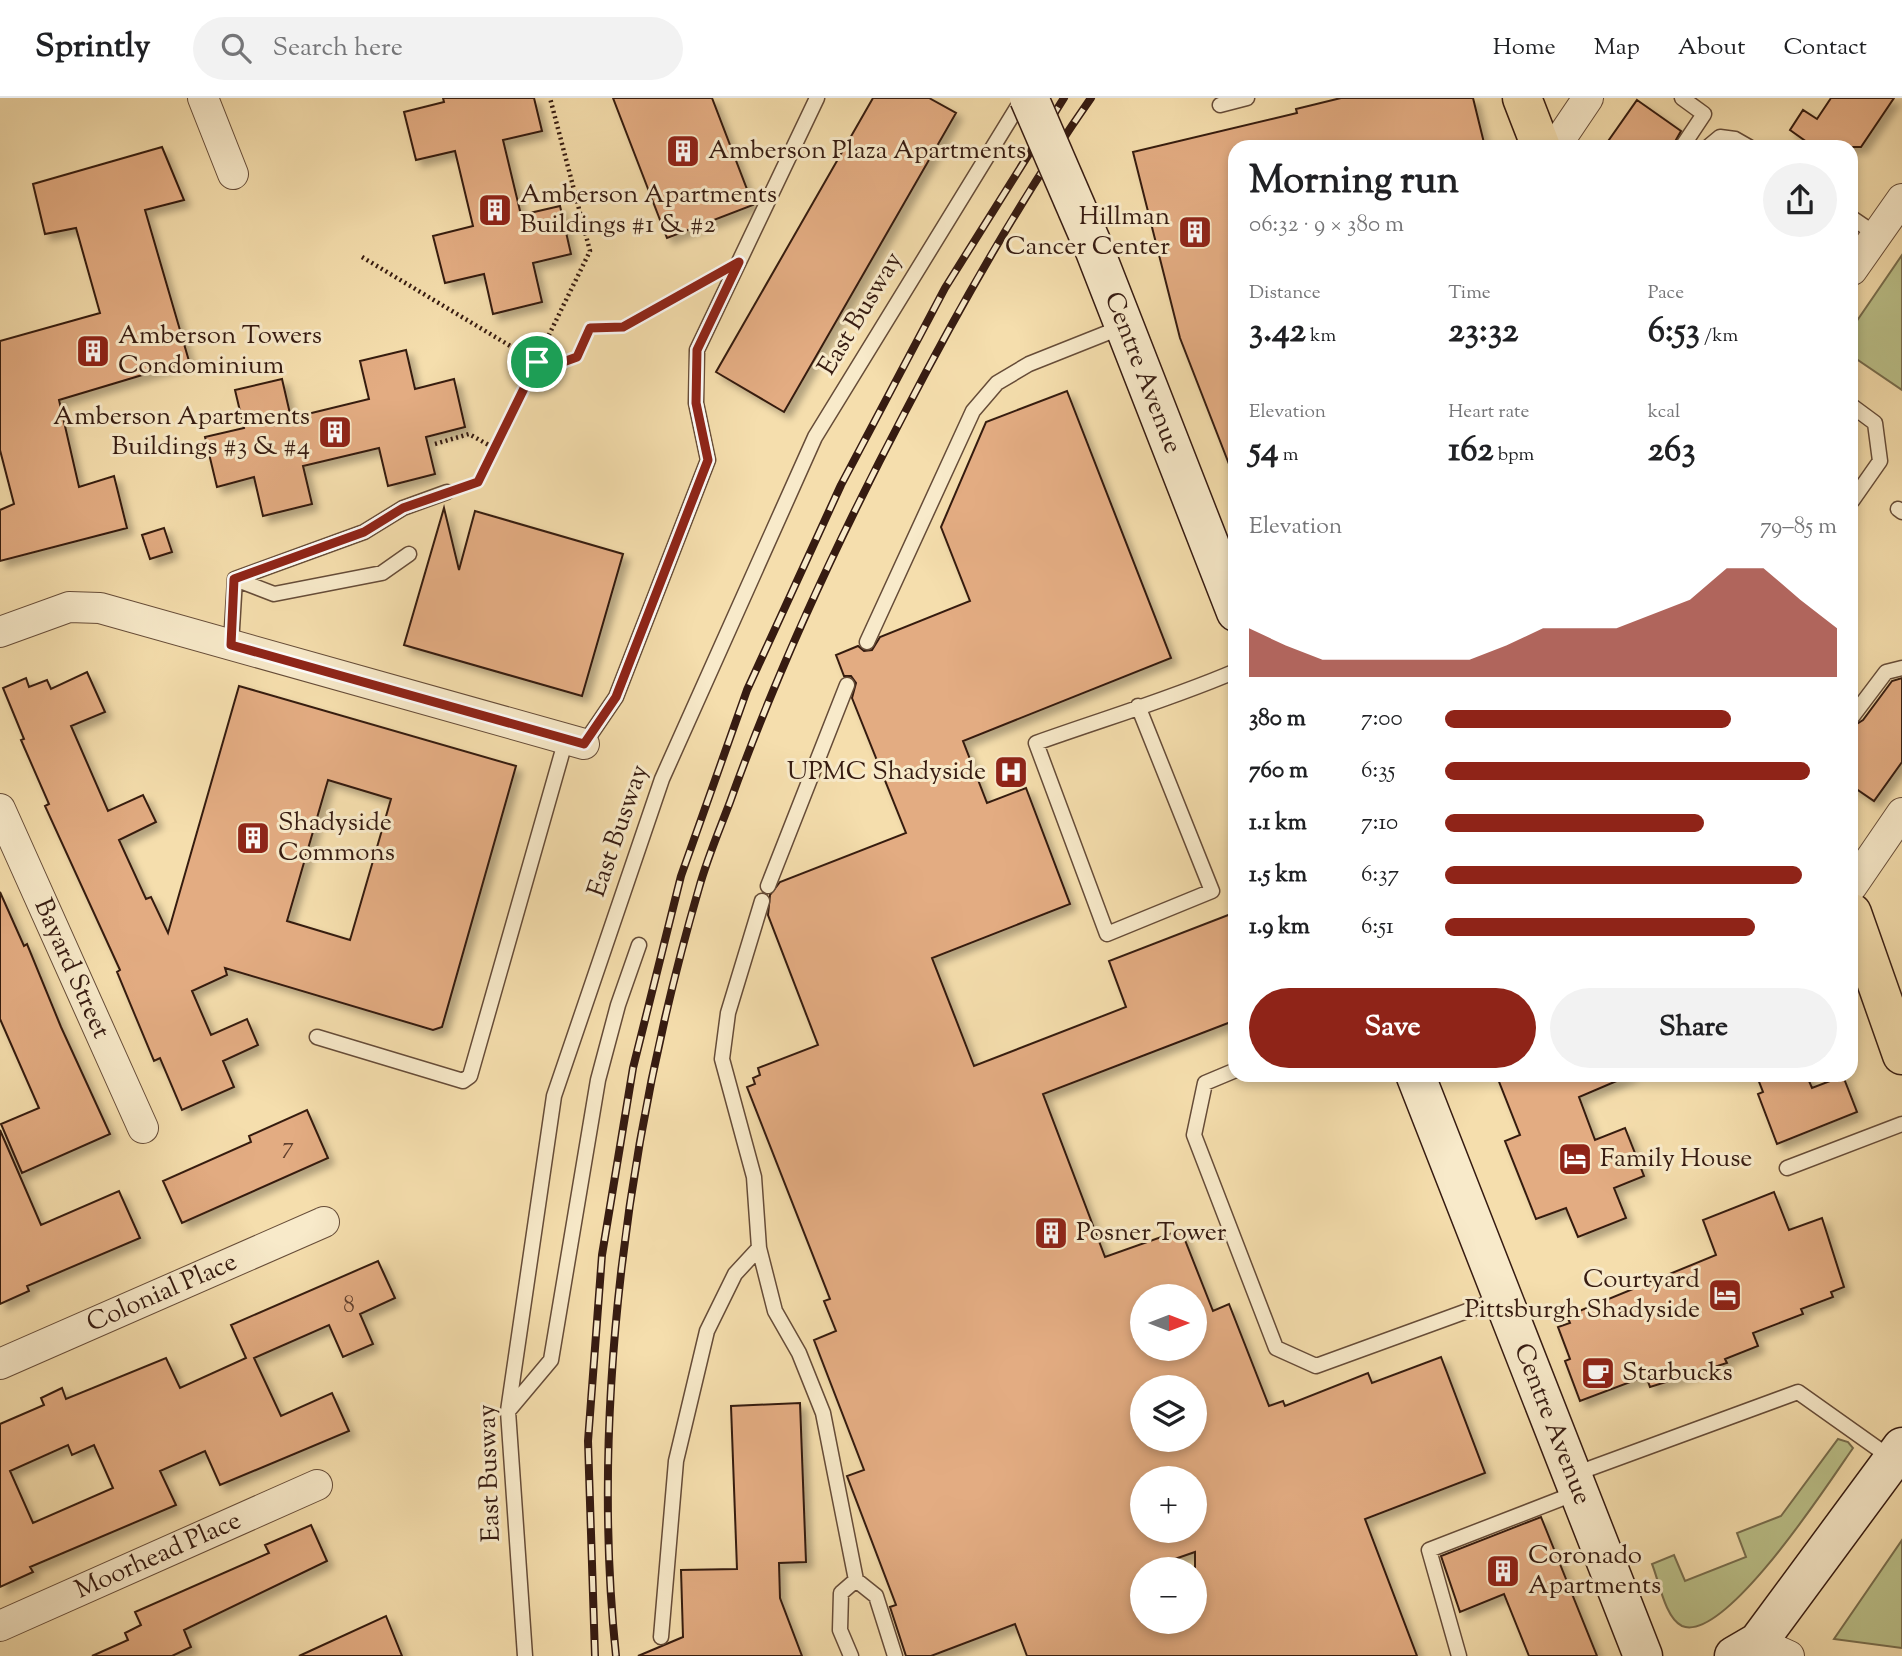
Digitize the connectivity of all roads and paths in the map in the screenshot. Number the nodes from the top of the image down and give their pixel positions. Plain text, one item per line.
1 (204, 98) edge
2 (550, 98) edge
3 (817, 98) edge
4 (1023, 98) edge
5 (1029, 98) edge
6 (1247, 98) edge
7 (1522, 98) edge
8 (1588, 98) edge
9 (1682, 98) edge
10 (1220, 105) dead end
11 (1538, 140) edge
12 (1560, 140) edge
13 (1687, 140) edge
14 (1716, 140) edge
15 (1737, 140) edge
16 (233, 174) dead end
17 (1902, 199) edge
18 (1858, 222) edge
19 (1877, 235) junction
20 (362, 257) dead end
21 (739, 262) junction
22 (1858, 262) edge
23 (1122, 327) junction
24 (537, 362) junction
25 (1858, 410) edge
26 (435, 444) dead end
27 (494, 447) junction
28 (447, 492) joint
29 (1858, 492) edge
30 (409, 554) dead end
31 (234, 579) junction
32 (1228, 592) edge
33 (0, 632) edge
34 (867, 642) dead end
35 (231, 645) junction
36 (1902, 668) edge
37 (1228, 674) edge
38 (847, 685) dead end
39 (1138, 706) junction
40 (1858, 709) edge
41 (575, 742) junction
42 (0, 809) edge
43 (1902, 813) edge
44 (1858, 877) edge
45 (768, 886) dead end
46 (762, 901) dead end
47 (1858, 930) edge
48 (639, 945) dead end
49 (317, 1037) dead end
50 (1902, 1055) edge
51 (1228, 1073) edge
52 (1418, 1082) edge
53 (1902, 1124) edge
54 (143, 1128) dead end
55 (1787, 1168) dead end
56 (324, 1222) dead end
57 (759, 1248) junction
58 (1501, 1299) junction
59 (0, 1364) edge
60 (508, 1411) junction
61 (1897, 1453) edge
62 (1575, 1484) junction
63 (317, 1485) dead end
64 (856, 1580) junction
65 (0, 1626) edge
66 (661, 1637) dead end
67 (1760, 1651) edge
68 (525, 1656) edge
69 (851, 1656) edge
70 (895, 1656) edge
71 (1459, 1656) edge
72 (1643, 1656) edge

1 - 16 street
2 - 24 path
3 - 21 lane
4 - 60 lane, East Busway
5 - 23 main road, Centre Avenue, bridge
6 - 10 lane
7 - 11 main road
8 - 12 street
9 - 13 lane
14 - 15 lane
17 - 19 street
18 - 19 lane
19 - 22 street
20 - 24 path
21 - 24 path
21 - 41 lane
23 - 32 main road, Centre Avenue
23 - 34 lane
24 - 27 path
25 - 29 lane
26 - 27 path
27 - 28 path
28 - 31 lane
30 - 31 lane
31 - 35 lane
33 - 35 street
35 - 41 street
36 - 40 lane
37 - 39 lane
38 - 45 lane
39 - 39 lane
41 - 49 lane
42 - 54 street, Bayard Street
43 - 44 street
46 - 57 lane
47 - 50 main road
48 - 60 lane
51 - 58 lane
52 - 58 main road, Centre Avenue
53 - 55 lane
56 - 59 street, Colonial Place
57 - 64 lane
57 - 66 lane
58 - 62 main road, Centre Avenue
60 - 68 lane, East Busway
61 - 62 lane
61 - 67 main road
62 - 71 lane
62 - 72 main road, Centre Avenue
63 - 65 street, Moorhead Place
64 - 69 lane
64 - 70 lane

